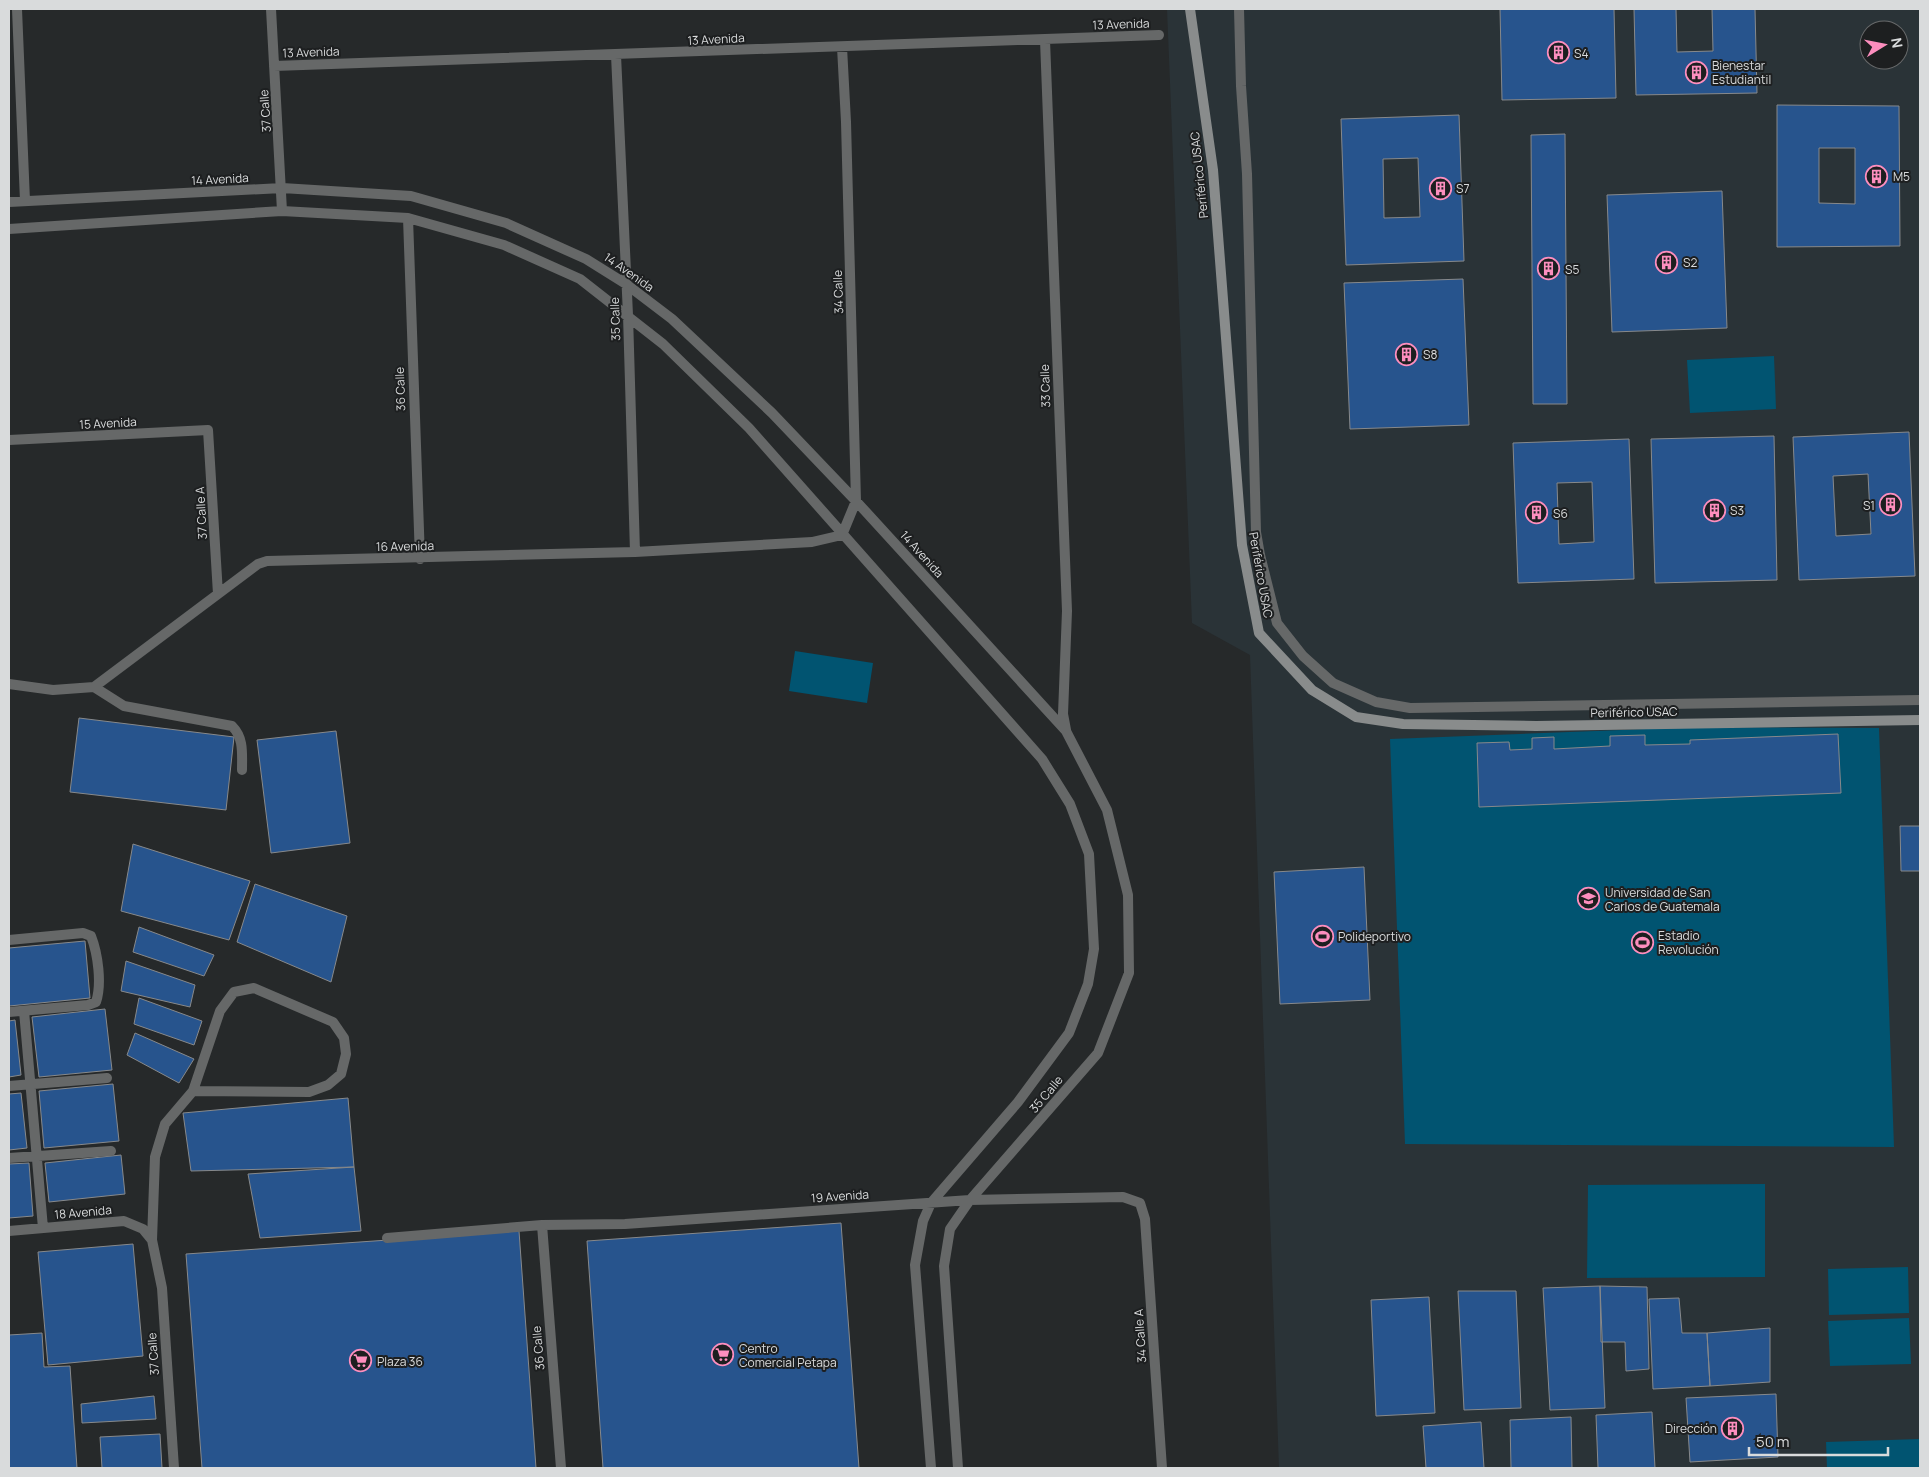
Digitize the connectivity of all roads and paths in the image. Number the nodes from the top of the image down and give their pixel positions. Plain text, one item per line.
1 (17, 9) edge
2 (271, 9) edge
3 (1190, 9) edge
4 (1239, 9) edge
5 (1159, 35) dead end
6 (1045, 40) junction
7 (842, 47) junction
8 (616, 55) junction
9 (274, 66) junction
10 (282, 188) junction
11 (25, 201) junction
12 (9, 202) edge
13 (282, 211) junction
14 (408, 218) junction
15 (9, 229) edge
16 (626, 284) junction
17 (628, 315) junction
18 (208, 430) joint
19 (9, 440) edge
20 (856, 500) junction
21 (842, 535) junction
22 (635, 552) junction
23 (420, 559) junction
24 (218, 594) junction
25 (9, 684) edge
26 (94, 687) junction
27 (1920, 700) edge
28 (1920, 720) edge
29 (1066, 731) junction
30 (242, 770) dead end
31 (9, 940) edge
32 (24, 1011) junction
33 (9, 1012) edge
34 (107, 1078) dead end
35 (30, 1084) junction
36 (9, 1086) edge
37 (193, 1091) junction
38 (111, 1151) dead end
39 (37, 1155) junction
40 (9, 1158) edge
41 (970, 1200) junction
42 (931, 1203) junction
43 (1140, 1203) joint
44 (542, 1225) junction
45 (43, 1228) junction
46 (9, 1231) edge
47 (387, 1238) dead end
48 (152, 1240) junction
49 (174, 1468) edge
50 (561, 1468) edge
51 (931, 1468) edge
52 (958, 1468) edge
53 (1162, 1468) edge

1 - 11 street
2 - 9 street, 37 Calle
3 - 28 street, Periférico USAC
4 - 27 street, Periférico USAC
5 - 6 street, 13 Avenida
6 - 7 street, 13 Avenida
6 - 29 street, 33 Calle
7 - 8 street, 13 Avenida
7 - 20 street, 34 Calle
8 - 9 street, 13 Avenida
8 - 16 street, 35 Calle
9 - 10 street, 37 Calle
10 - 11 street, 14 Avenida
10 - 13 street, 37 Calle
10 - 16 street, 14 Avenida
11 - 12 street, 14 Avenida
13 - 14 street
13 - 15 street
14 - 17 street
14 - 23 street, 36 Calle
16 - 17 street, 35 Calle
16 - 20 street, 14 Avenida
17 - 21 street
17 - 22 street, 35 Calle
18 - 19 street, 15 Avenida
18 - 24 street, 37 Calle A
20 - 21 street, 34 Calle
20 - 29 street, 14 Avenida
21 - 22 street, 16 Avenida
21 - 42 street, 35 Calle
22 - 23 street, 16 Avenida
23 - 24 street, 16 Avenida
24 - 26 street, 16 Avenida
25 - 26 street
26 - 30 street
29 - 41 street, 35 Calle
31 - 32 street
32 - 33 street
32 - 35 street
34 - 35 street
35 - 36 street
35 - 39 street
37 - 37 street
37 - 48 street, 37 Calle
38 - 39 street
39 - 40 street
39 - 45 street
41 - 42 street, 19 Avenida
41 - 43 street, 19 Avenida
41 - 52 street, 35 Calle
42 - 44 street, 19 Avenida
42 - 51 street, 35 Calle
43 - 53 street, 34 Calle A
44 - 47 street, 19 Avenida
44 - 50 street, 36 Calle
45 - 46 street, 18 Avenida
45 - 48 street, 18 Avenida
48 - 49 street, 37 Calle

